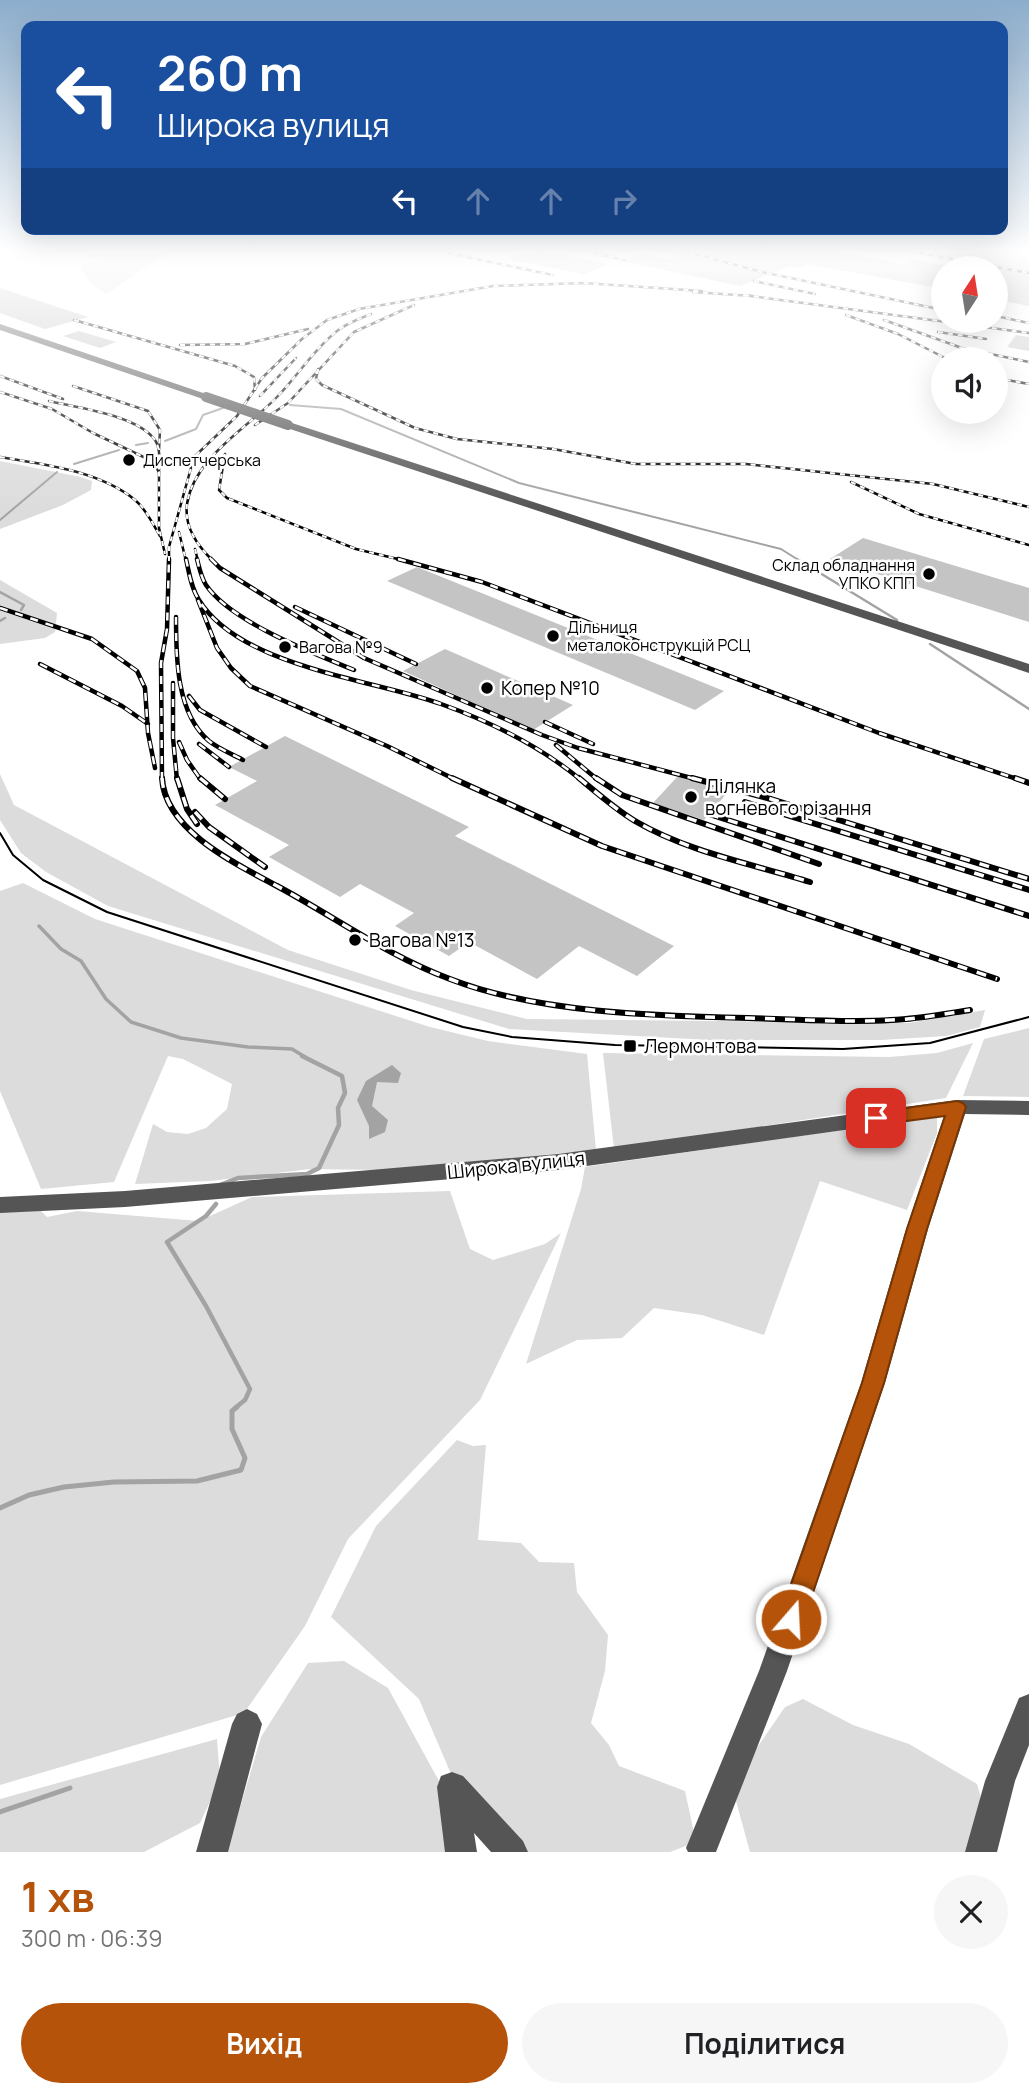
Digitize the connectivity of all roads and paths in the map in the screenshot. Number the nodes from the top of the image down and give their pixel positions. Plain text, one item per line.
1 (28, 336) edge
2 (1029, 669) edge
3 (957, 1107) junction
4 (1029, 1108) edge
5 (0, 1205) edge
6 (1029, 1708) edge
7 (247, 1724) dead end
8 (701, 1851) edge
9 (212, 1852) edge
10 (461, 1852) edge
11 (512, 1852) edge
12 (981, 1852) edge

1 - 2 street, bridge
3 - 4 street, Широка вулиця
3 - 5 street, Широка вулиця
3 - 8 street
6 - 12 street
7 - 9 street
10 - 11 street

